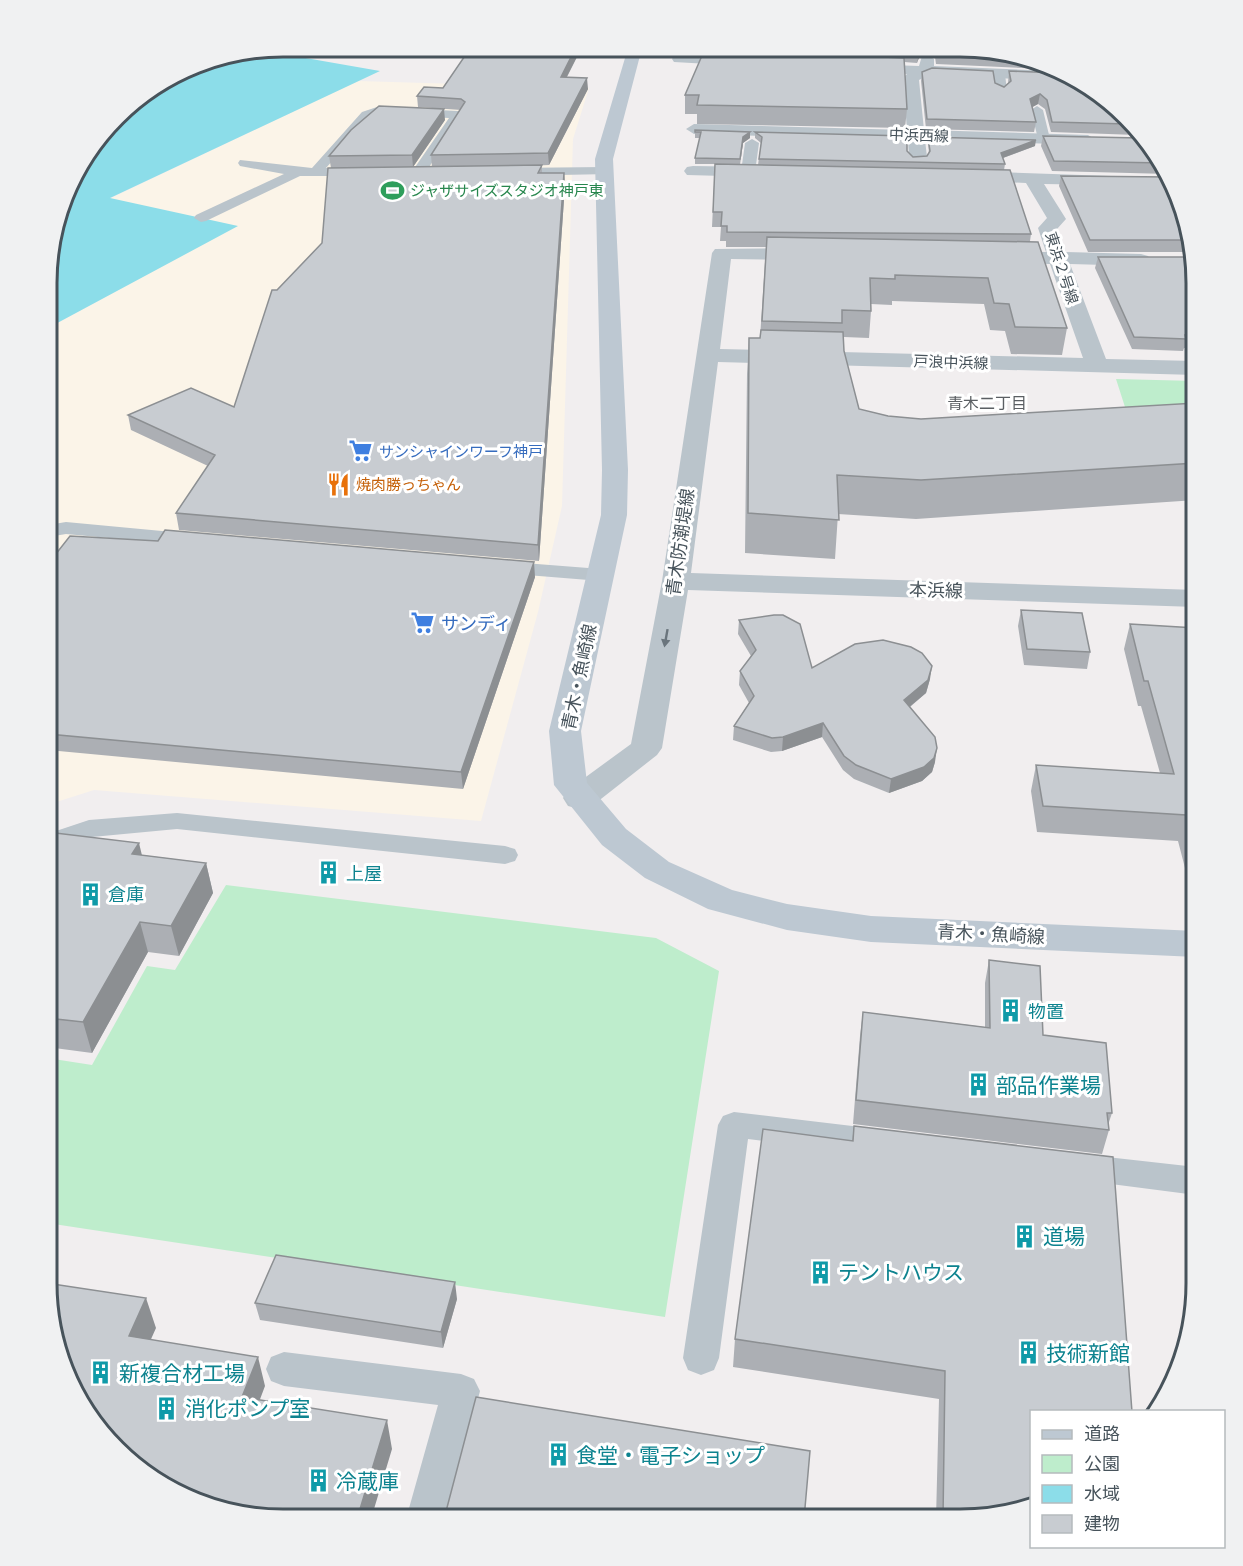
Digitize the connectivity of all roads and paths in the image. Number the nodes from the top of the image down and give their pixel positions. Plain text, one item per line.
1 (632, 57) edge
2 (927, 57) edge
3 (679, 59) dead end
4 (762, 63) edge
5 (844, 67) edge
6 (926, 70) junction
7 (999, 74) junction
8 (1050, 76) edge
9 (1001, 91) edge
10 (1037, 110) edge
11 (694, 129) edge
12 (916, 134) junction
13 (1044, 139) junction
14 (1099, 141) edge
15 (753, 143) edge
16 (245, 163) dead end
17 (604, 171) junction
18 (693, 171) edge
19 (298, 172) junction
20 (494, 172) edge
21 (748, 172) junction
22 (782, 172) edge
23 (315, 173) junction
24 (374, 173) edge
25 (434, 173) edge
26 (920, 174) edge
27 (954, 176) edge
28 (1032, 178) junction
29 (1125, 180) edge
30 (201, 218) dead end
31 (828, 255) edge
32 (981, 256) edge
33 (1058, 260) junction
34 (1160, 260) edge
35 (706, 355) junction
36 (1097, 366) junction
37 (1186, 368) edge
38 (57, 530) edge
39 (219, 542) edge
40 (478, 565) edge
41 (601, 576) junction
42 (676, 581) junction
43 (1186, 598) edge
44 (580, 798) junction
45 (57, 840) edge
46 (505, 855) dead end
47 (1186, 944) edge
48 (911, 1146) edge
49 (1053, 1164) edge
50 (1186, 1184) edge
51 (701, 1358) dead end
52 (284, 1369) dead end
53 (429, 1509) edge

1 - 17 street, 青木・魚崎線
2 - 6 street
3 - 4 street
5 - 6 street
6 - 7 street
6 - 12 street
7 - 8 street
7 - 9 lane
10 - 13 lane
11 - 12 street, 中浜西線
12 - 13 street, 中浜西線
12 - 26 street
13 - 14 street, 中浜西線
15 - 21 lane
16 - 19 lane
17 - 20 lane
17 - 41 street, 青木・魚崎線
18 - 21 street
19 - 23 lane
19 - 30 lane
21 - 22 street
23 - 24 lane
23 - 25 lane
27 - 28 street
28 - 29 street
28 - 33 street, 東浜２号線
31 - 35 street, 青木防潮堤線
32 - 33 street
33 - 34 street
33 - 36 street, 東浜２号線
35 - 36 street, 戸浪中浜線
35 - 42 street, 青木防潮堤線
36 - 37 street, 戸浪中浜線
38 - 39 lane
40 - 41 lane
41 - 44 street, 青木・魚崎線
42 - 43 street, 本浜線
42 -> 44 street, 青木防潮堤線
44 - 47 street, 青木・魚崎線
45 - 46 lane
48 - 51 lane
49 - 50 lane
52 - 53 lane

